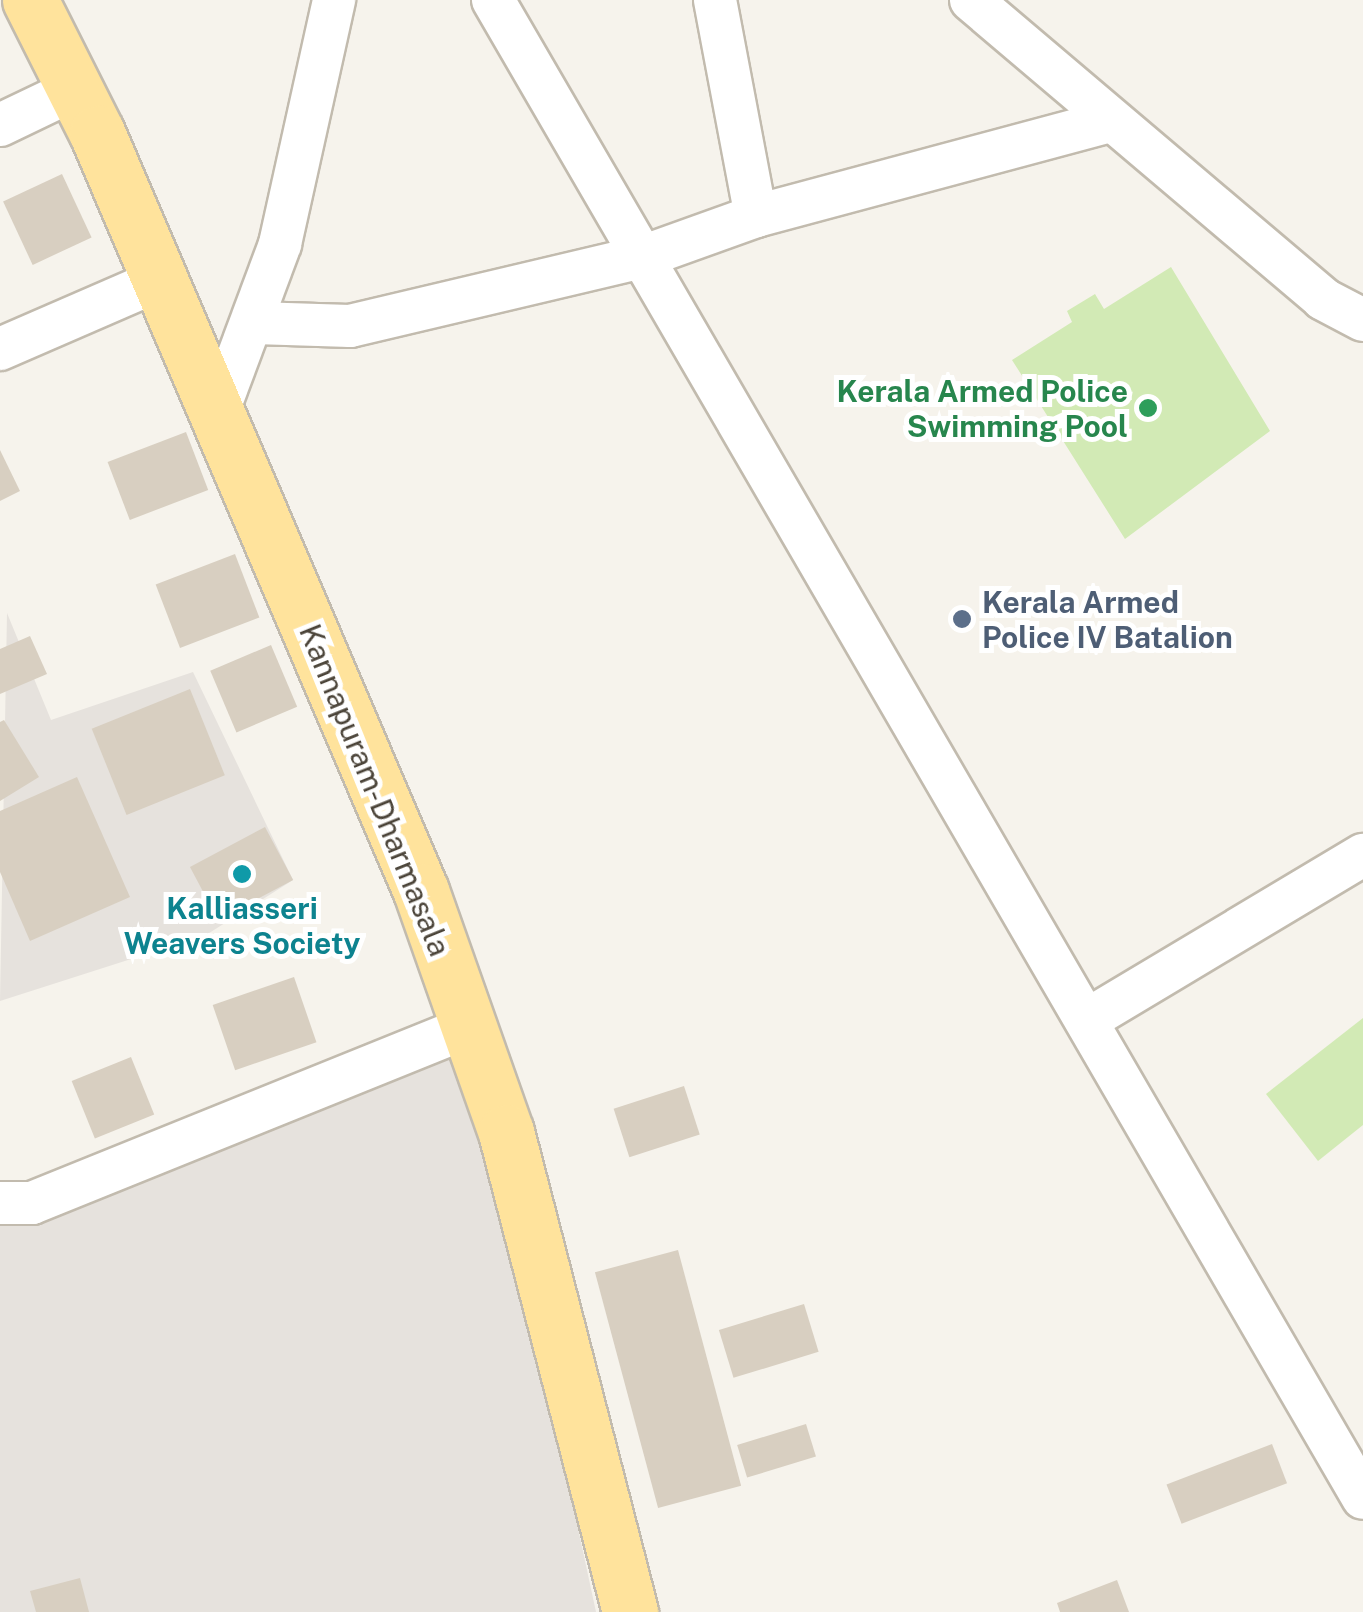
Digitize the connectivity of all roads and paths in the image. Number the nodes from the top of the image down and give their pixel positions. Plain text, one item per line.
1 (30, 0) edge
2 (334, 0) edge
3 (493, 0) edge
4 (715, 0) edge
5 (971, 0) edge
6 (75, 89) junction
7 (1111, 121) junction
8 (0, 125) edge
9 (756, 216) junction
10 (644, 256) junction
11 (159, 280) junction
12 (1363, 320) edge
13 (255, 323) junction
14 (0, 349) edge
15 (218, 411) junction
16 (1363, 855) edge
17 (1092, 1018) junction
18 (470, 1026) junction
19 (0, 1203) edge
20 (1363, 1498) edge
21 (630, 1612) edge

1 - 6 main road, Kannapuram-Dharmasala
2 - 13 street
3 - 10 street
4 - 9 street
5 - 7 street
6 - 8 street
6 - 11 main road, Kannapuram-Dharmasala
7 - 9 street
7 - 12 street
9 - 10 street
10 - 13 street
10 - 17 street
11 - 14 street
11 - 15 main road, Kannapuram-Dharmasala
13 - 15 street
15 - 18 main road, Kannapuram-Dharmasala
16 - 17 street
17 - 20 street
18 - 19 street
18 - 21 main road, Kannapuram-Dharmasala

